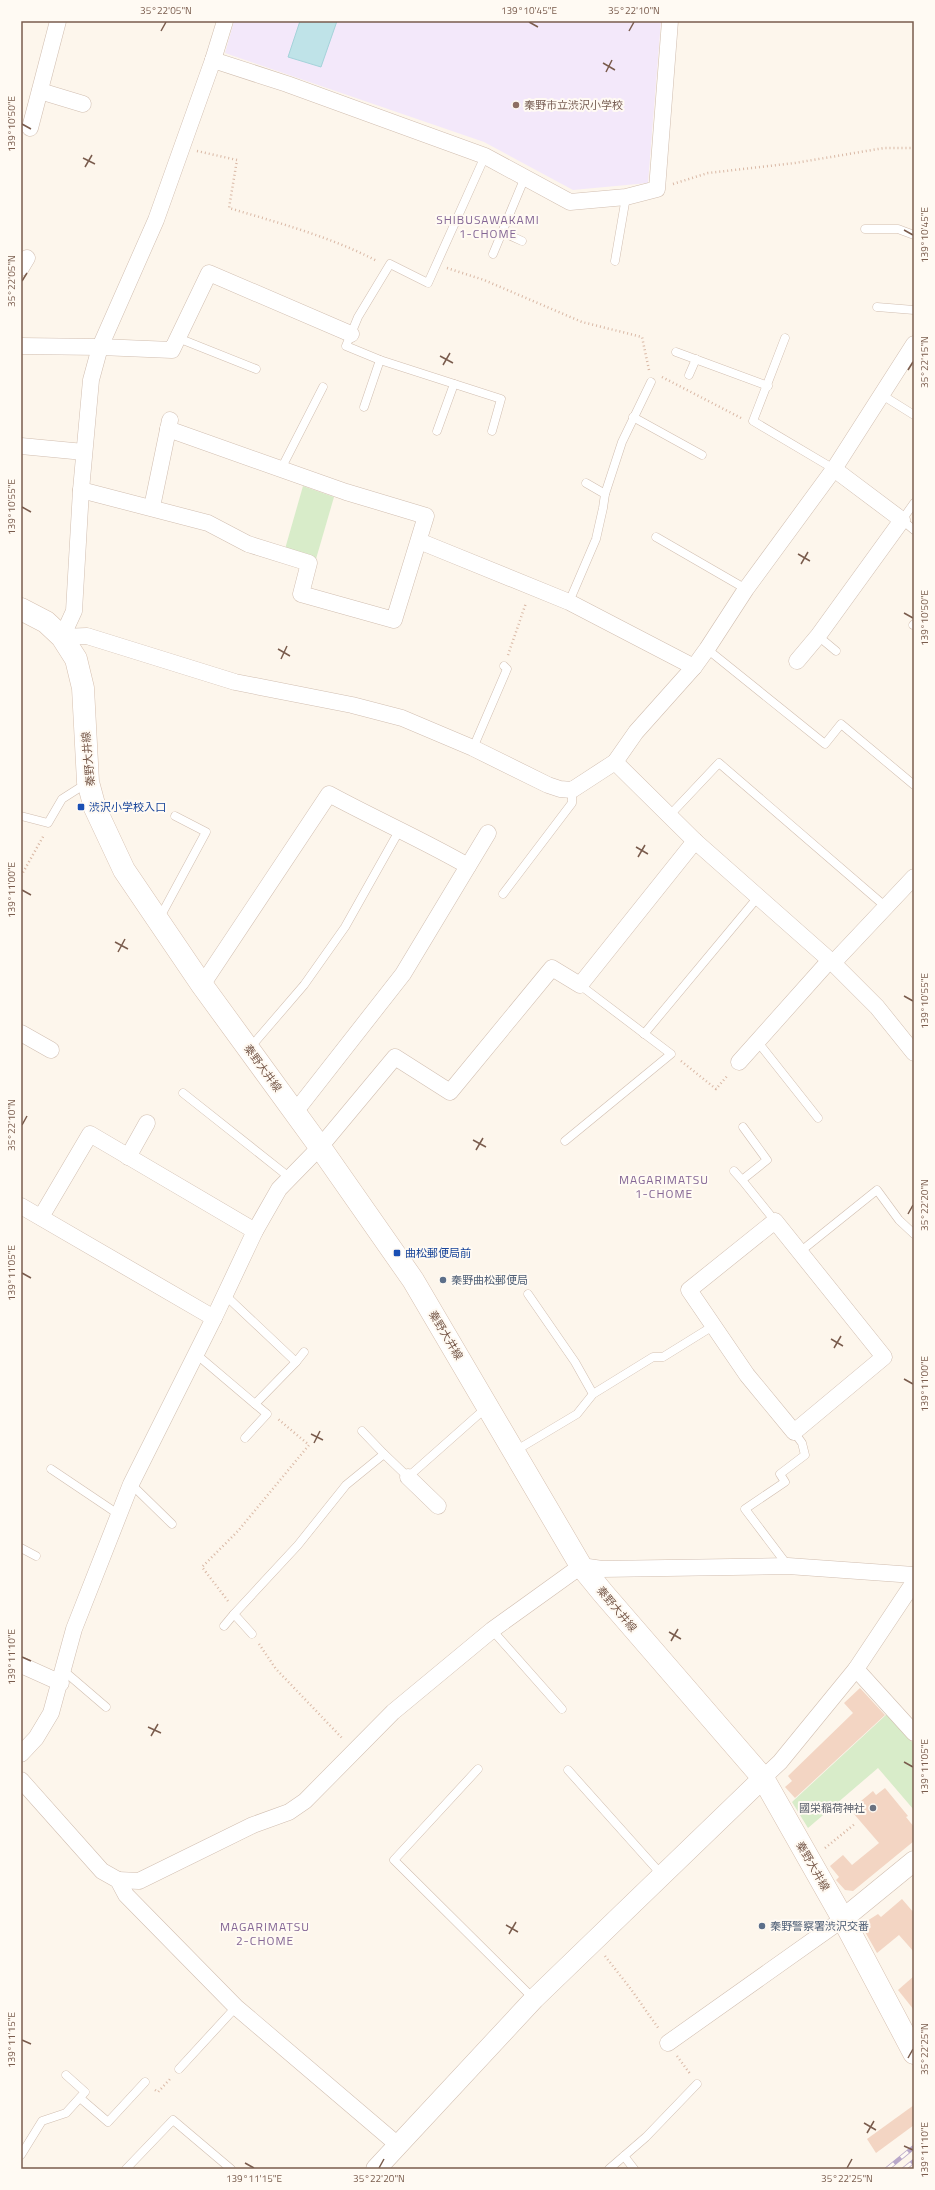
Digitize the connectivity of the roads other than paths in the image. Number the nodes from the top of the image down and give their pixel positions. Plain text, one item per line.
1 (225, 21) edge
2 (670, 21) edge
3 (53, 25) edge
4 (213, 60) junction
5 (40, 91) junction
6 (83, 104) dead end
7 (30, 128) dead end
8 (486, 156) junction
9 (525, 177) junction
10 (626, 197) junction
11 (865, 229) dead end
12 (502, 232) junction
13 (914, 235) edge
14 (522, 241) dead end
15 (493, 254) dead end
16 (615, 261) dead end
17 (877, 307) dead end
18 (914, 310) edge
19 (351, 334) junction
20 (178, 338) junction
21 (785, 338) dead end
22 (914, 344) edge
23 (21, 346) edge
24 (100, 347) junction
25 (676, 352) dead end
26 (696, 359) junction
27 (380, 360) junction
28 (256, 369) dead end
29 (689, 375) dead end
30 (652, 382) dead end
31 (454, 384) junction
32 (768, 386) junction
33 (323, 387) dead end
34 (882, 394) junction
35 (364, 407) dead end
36 (914, 415) edge
37 (633, 417) junction
38 (437, 431) dead end
39 (492, 431) dead end
40 (21, 446) edge
41 (84, 452) junction
42 (702, 455) dead end
43 (281, 469) junction
44 (834, 469) junction
45 (586, 483) dead end
46 (81, 490) junction
47 (605, 494) junction
48 (914, 503) edge
49 (152, 507) junction
50 (908, 525) edge
51 (656, 537) dead end
52 (419, 541) junction
53 (746, 589) junction
54 (569, 602) junction
55 (21, 610) edge
56 (62, 636) junction
57 (818, 636) junction
58 (707, 649) junction
59 (836, 651) dead end
60 (797, 661) dead end
61 (504, 666) road end
62 (694, 667) junction
63 (473, 748) junction
64 (615, 762) junction
65 (88, 782) junction
66 (914, 786) edge
67 (572, 790) junction
68 (21, 816) edge
69 (175, 816) dead end
70 (669, 816) junction
71 (399, 831) junction
72 (488, 833) dead end
73 (695, 841) junction
74 (468, 866) junction
75 (914, 877) edge
76 (504, 894) dead end
77 (758, 897) junction
78 (886, 907) junction
79 (158, 920) junction
80 (832, 961) junction
81 (202, 985) junction
82 (580, 985) junction
83 (21, 1033) edge
84 (644, 1034) junction
85 (757, 1041) junction
86 (248, 1049) junction
87 (51, 1050) dead end
88 (914, 1053) edge
89 (739, 1062) road end
90 (183, 1093) dead end
91 (295, 1112) junction
92 (818, 1118) dead end
93 (147, 1123) dead end
94 (743, 1127) dead end
95 (565, 1141) dead end
96 (320, 1147) junction
97 (128, 1157) junction
98 (734, 1171) dead end
99 (289, 1177) junction
100 (742, 1180) junction
101 (21, 1206) edge
102 (41, 1216) junction
103 (775, 1221) junction
104 (255, 1231) junction
105 (914, 1234) edge
106 (801, 1251) junction
107 (528, 1294) dead end
108 (225, 1295) junction
109 (214, 1318) junction
110 (713, 1326) junction
111 (304, 1352) dead end
112 (196, 1354) junction
113 (296, 1362) junction
114 (593, 1394) junction
115 (255, 1404) junction
116 (489, 1406) junction
117 (362, 1431) dead end
118 (794, 1432) junction
119 (245, 1438) dead end
120 (515, 1451) junction
121 (384, 1454) junction
122 (51, 1469) dead end
123 (408, 1477) junction
124 (130, 1484) junction
125 (438, 1506) dead end
126 (118, 1514) junction
127 (172, 1524) dead end
128 (21, 1548) edge
129 (36, 1556) dead end
130 (581, 1566) junction
131 (788, 1566) junction
132 (914, 1575) edge
133 (914, 1582) edge
134 (235, 1613) junction
135 (224, 1626) dead end
136 (492, 1630) junction
137 (252, 1634) road end
138 (21, 1665) edge
139 (856, 1669) junction
140 (62, 1677) junction
141 (106, 1707) dead end
142 (562, 1709) dead end
143 (914, 1733) edge
144 (21, 1754) edge
145 (478, 1769) dead end
146 (568, 1770) dead end
147 (763, 1778) junction
148 (21, 1780) edge
149 (914, 1861) edge
150 (661, 1874) junction
151 (118, 1880) junction
152 (843, 1919) junction
153 (534, 1999) junction
154 (236, 2007) junction
155 (668, 2043) road end
156 (914, 2053) edge
157 (179, 2069) road end
158 (66, 2075) dead end
159 (145, 2082) road end
160 (697, 2084) road end
161 (80, 2098) junction
162 (398, 2145) junction
163 (21, 2155) edge
164 (624, 2156) junction
165 (126, 2169) edge
166 (231, 2169) edge
167 (376, 2169) edge
168 (609, 2169) edge
169 (634, 2169) edge

1 - 4 street
2 - 10 street
3 - 5 street
4 - 8 street
4 - 24 street
5 - 6 street
5 - 7 street
8 - 9 street
8 - 19 lane
9 - 10 street
9 - 12 lane
10 - 16 lane
11 - 13 lane
12 - 14 lane
12 - 15 lane
17 - 18 lane
19 - 20 street
19 - 27 lane
20 - 24 street
20 - 28 lane
21 - 32 lane
22 - 34 street
23 - 24 street
24 - 41 street
25 - 26 lane
26 - 29 lane
26 - 32 lane
27 - 31 lane
27 - 35 lane
30 - 37 lane
31 - 38 lane
31 - 39 lane
32 - 44 lane
33 - 43 lane
34 - 36 lane
34 - 44 street
37 - 42 lane
37 - 47 lane
40 - 41 street
41 - 46 street
43 - 49 street
43 - 52 street
44 - 50 street
44 - 53 street
45 - 47 lane
46 - 49 street
46 - 56 street
47 - 54 lane
48 - 50 lane
49 - 52 street
50 - 57 street
51 - 53 lane
52 - 54 street
53 - 58 street
54 - 62 street
55 - 56 main road, 秦野大井線
56 - 63 street
56 - 65 main road, 秦野大井線
57 - 59 lane
57 - 60 street
58 - 62 street
58 - 66 lane
61 - 63 lane
62 - 64 street
63 - 67 street
64 - 67 street
64 - 70 street
65 - 68 lane
65 - 79 main road, 秦野大井線
67 - 76 lane
69 - 79 lane
70 - 73 street
70 - 78 lane
71 - 74 street
71 - 81 street
71 - 86 lane
72 - 74 street
73 - 77 street
73 - 82 street
74 - 91 street
75 - 78 street
77 - 80 street
77 - 84 lane
78 - 80 street
79 - 81 main road, 秦野大井線
80 - 85 street
80 - 88 street
81 - 86 main road, 秦野大井線
82 - 84 lane
82 - 96 street
83 - 87 street
84 - 95 lane
85 - 89 street
85 - 92 lane
86 - 91 main road, 秦野大井線
90 - 99 lane
91 - 96 main road, 秦野大井線
93 - 97 street
94 - 100 lane
96 - 99 street
96 - 116 main road, 秦野大井線
97 - 102 street
97 - 104 street
98 - 100 lane
99 - 104 street
100 - 103 lane
101 - 102 street
102 - 109 street
103 - 106 street
103 - 110 street
104 - 108 street
105 - 106 lane
106 - 118 street
107 - 114 lane
108 - 109 street
108 - 113 lane
109 - 112 street
110 - 114 lane
110 - 118 street
111 - 113 lane
112 - 115 lane
112 - 124 street
113 - 115 lane
114 - 120 lane
115 - 119 lane
116 - 120 main road, 秦野大井線
116 - 123 lane
117 - 121 lane
118 - 131 lane
120 - 130 main road, 秦野大井線
121 - 123 lane
121 - 134 lane
122 - 126 lane
123 - 125 street
124 - 126 street
124 - 127 lane
126 - 140 street
128 - 129 lane
130 - 131 street
130 - 136 street
130 - 147 main road, 秦野大井線
131 - 132 street
133 - 139 street
134 - 135 lane
134 - 137 lane
136 - 142 lane
136 - 151 street
138 - 140 street
139 - 143 street
139 - 147 street
140 - 141 lane
140 - 144 street
145 - 153 lane
146 - 150 lane
147 - 150 street
147 - 152 main road, 秦野大井線
148 - 151 street
149 - 152 street
150 - 153 street
151 - 154 street
152 - 155 street
152 - 156 main road, 秦野大井線
153 - 162 street
154 - 157 lane
154 - 162 street
158 - 161 lane
159 - 161 lane
160 - 164 lane
161 - 163 lane
162 - 167 street
164 - 168 lane
164 - 169 lane
165 - 166 lane

